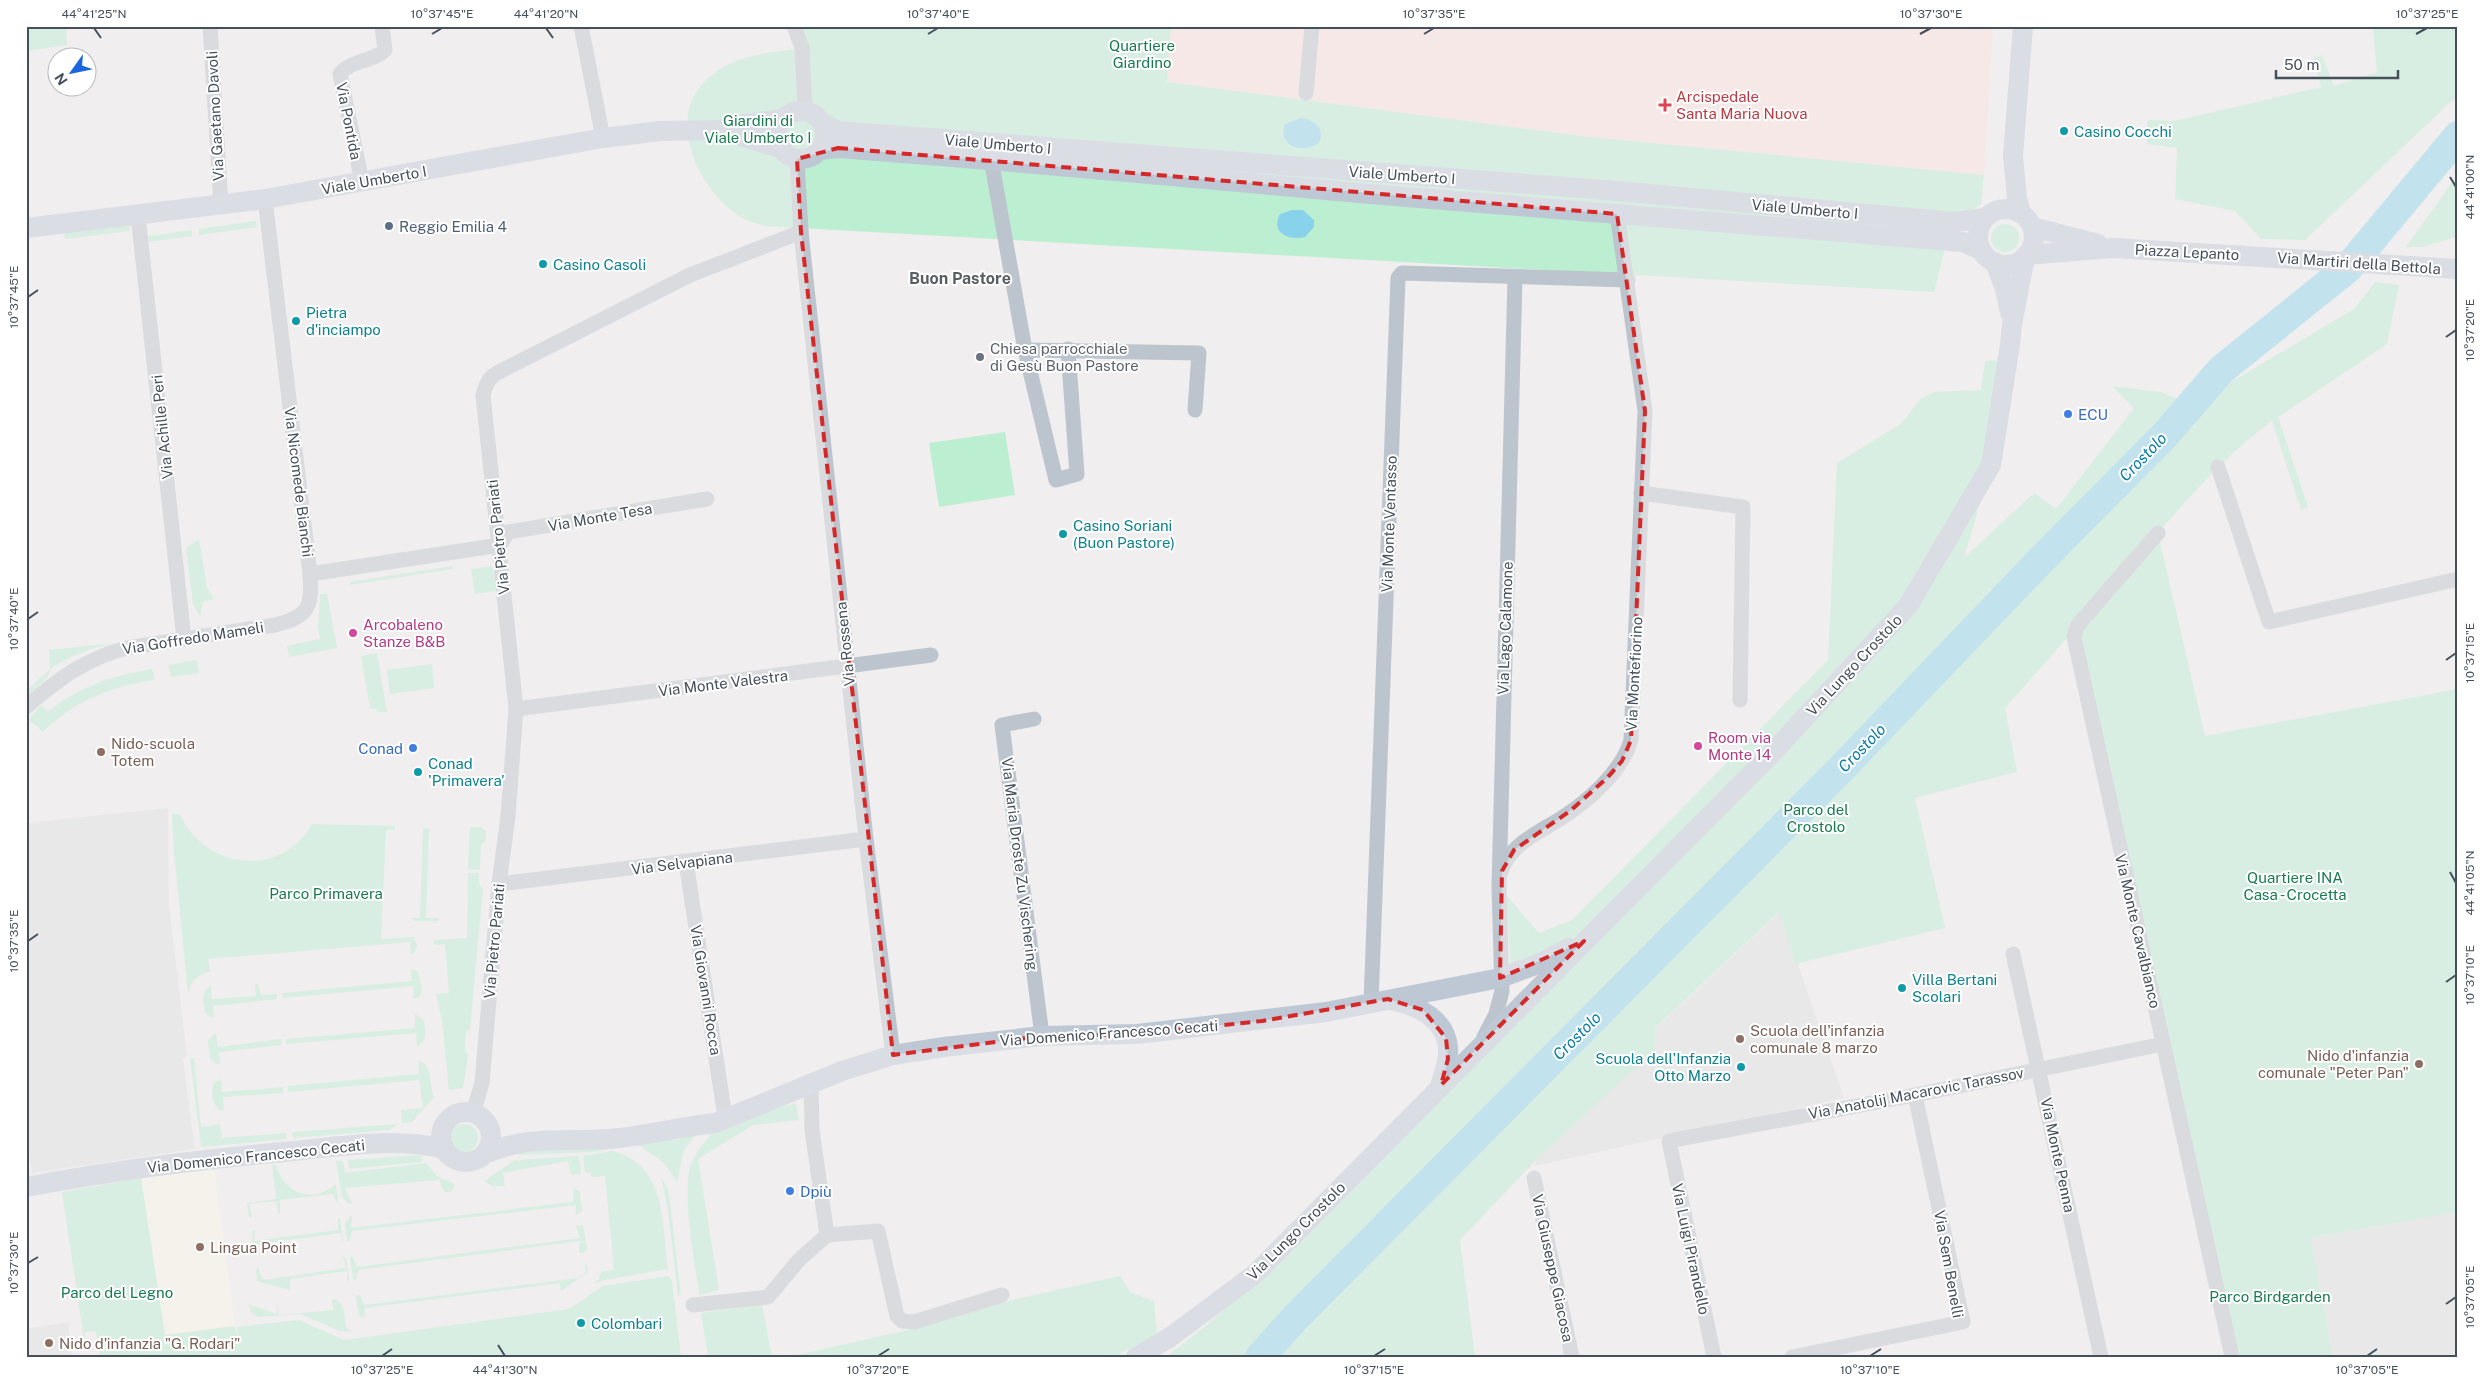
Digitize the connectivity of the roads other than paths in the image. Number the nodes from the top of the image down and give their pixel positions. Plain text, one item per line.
1 (210, 26) edge
2 (382, 26) edge
3 (581, 26) edge
4 (794, 26) edge
5 (1312, 26) edge
6 (2023, 26) edge
7 (1306, 93) dead end
8 (813, 117) junction
9 (782, 120) junction
10 (720, 130) junction
11 (603, 138) junction
12 (780, 148) junction
13 (820, 150) junction
14 (2013, 156) junction
15 (797, 159) junction
16 (991, 159) junction
17 (362, 182) junction
18 (265, 200) junction
19 (221, 206) junction
20 (1617, 214) junction
21 (1988, 215) junction
22 (138, 216) junction
23 (2026, 220) junction
24 (26, 228) edge
25 (801, 232) junction
26 (2114, 248) junction
27 (1988, 256) junction
28 (2026, 256) junction
29 (2260, 256) joint
30 (2458, 269) edge
31 (1514, 278) junction
32 (1628, 280) junction
33 (2012, 324) junction
34 (1068, 349) junction
35 (1025, 350) junction
36 (1195, 410) dead end
37 (2218, 468) dead end
38 (1641, 493) junction
39 (708, 499) dead end
40 (2158, 533) dead end
41 (500, 545) junction
42 (310, 574) junction
43 (2458, 579) edge
44 (184, 639) junction
45 (931, 655) dead end
46 (848, 667) junction
47 (1740, 700) dead end
48 (26, 707) edge
49 (516, 709) junction
50 (1034, 719) dead end
51 (866, 839) junction
52 (686, 862) junction
53 (499, 884) junction
54 (1499, 886) junction
55 (1584, 941) junction
56 (2013, 954) dead end
57 (1500, 978) junction
58 (1379, 1001) junction
59 (1042, 1036) junction
60 (2164, 1044) junction
61 (1480, 1045) junction
62 (893, 1055) junction
63 (2040, 1068) junction
64 (811, 1083) junction
65 (1441, 1085) junction
66 (1915, 1095) junction
67 (480, 1117) junction
68 (725, 1118) junction
69 (444, 1126) junction
70 (548, 1139) junction
71 (1669, 1141) joint
72 (398, 1142) junction
73 (445, 1150) junction
74 (484, 1154) junction
75 (1534, 1178) dead end
76 (26, 1187) edge
77 (828, 1235) junction
78 (1002, 1295) dead end
79 (693, 1305) dead end
80 (1136, 1357) edge
81 (1572, 1357) edge
82 (1714, 1357) edge
83 (1792, 1357) edge
84 (2101, 1357) edge
85 (2232, 1357) edge

1 - 19 street, Via Gaetano Davoli
2 - 17 street, Via Pontida
3 - 11 street
4 - 8 street
5 - 7 street
6 - 14 main road
8 - 9 main road
8 - 13 main road
8 - 21 main road, Viale Umberto I
9 - 10 main road, Viale Umberto I
9 - 12 main road
10 - 11 main road, Viale Umberto I
10 - 12 main road, Viale Umberto I
11 - 17 main road, Viale Umberto I
12 - 15 main road
13 - 15 main road
13 - 16 main road, Viale Umberto I
14 - 21 main road
14 - 23 main road
15 - 25 street
16 - 20 main road, Viale Umberto I
16 - 35 street
17 - 18 main road, Viale Umberto I
18 - 19 main road, Viale Umberto I
18 - 42 street, Via Nicomede Bianchi
19 - 22 main road, Viale Umberto I
20 - 27 main road, Viale Umberto I
20 - 32 street, Via Montefiorino
21 - 23 main road, Viale Umberto I
21 - 27 main road
22 - 24 main road, Viale Umberto I
22 - 44 street, Via Achille Peri
23 - 26 main road
23 - 28 main road
25 - 41 street, Via Pietro Pariati
25 - 46 street, Via Rossena
26 - 28 main road
26 - 29 main road, Piazza Lepanto
27 - 28 main road, Viale Umberto I
27 - 33 main road, Via Lungo Crostolo
28 - 33 main road, Via Lungo Crostolo
29 - 30 main road, Via Martiri della Bettola
31 - 32 street, Via Monte Ventasso
31 - 54 street, Via Lago Calamone
31 - 58 street, Via Monte Ventasso
32 - 38 street, Via Montefiorino
33 - 55 main road, Via Lungo Crostolo
34 - 35 street
34 - 35 street
34 - 36 street
37 - 43 street
38 - 47 street
38 - 54 street, Via Montefiorino
39 - 41 street, Via Monte Tesa
40 - 60 street, Via Monte Cavalbianco
41 - 42 street, Via Nicomede Bianchi
41 - 49 street, Via Pietro Pariati
42 - 44 street, Via Goffredo Mameli
44 - 48 street, Via Goffredo Mameli
45 - 46 street, Via Monte Valestra
46 - 49 street, Via Monte Valestra
46 - 51 street, Via Rossena
49 - 53 street, Via Pietro Pariati
50 - 59 street, Via Maria Droste Zu Vischering
51 - 52 street, Via Selvapiana
51 - 62 street, Via Rossena
52 - 53 street, Via Selvapiana
52 - 68 street, Via Giovanni Rocca
53 - 67 street, Via Pietro Pariati
54 - 57 street, Via Lago Calamone
55 - 57 main road, Via Lungo Crostolo
55 - 61 main road, Via Lungo Crostolo
56 - 63 street, Via Monte Penna
57 - 58 main road, Via Domenico Francesco Cecati
57 - 61 street, Via Lungo Crostolo
58 - 59 main road, Via Domenico Francesco Cecati
58 - 65 main road
59 - 62 main road, Via Domenico Francesco Cecati
60 - 63 street, Via Anatolij Macarovic Tarassov
60 - 85 street, Via Monte Cavalbianco
61 - 65 main road, Via Lungo Crostolo
62 - 64 main road, Via Domenico Francesco Cecati
63 - 66 street, Via Anatolij Macarovic Tarassov
63 - 84 street, Via Monte Penna
64 - 68 main road, Via Domenico Francesco Cecati
64 - 77 street
65 - 80 main road, Via Lungo Crostolo
66 - 71 street, Via Anatolij Macarovic Tarassov
66 - 83 street, Via Sem Benelli
67 - 69 main road
67 - 70 main road
67 - 74 main road
68 - 70 main road, Via Domenico Francesco Cecati
69 - 72 main road
69 - 73 main road
70 - 74 main road
71 - 82 street, Via Luigi Pirandello
72 - 73 main road
72 - 76 main road, Via Domenico Francesco Cecati
73 - 74 main road
75 - 81 street, Via Giuseppe Giacosa
77 - 78 street
77 - 79 street

